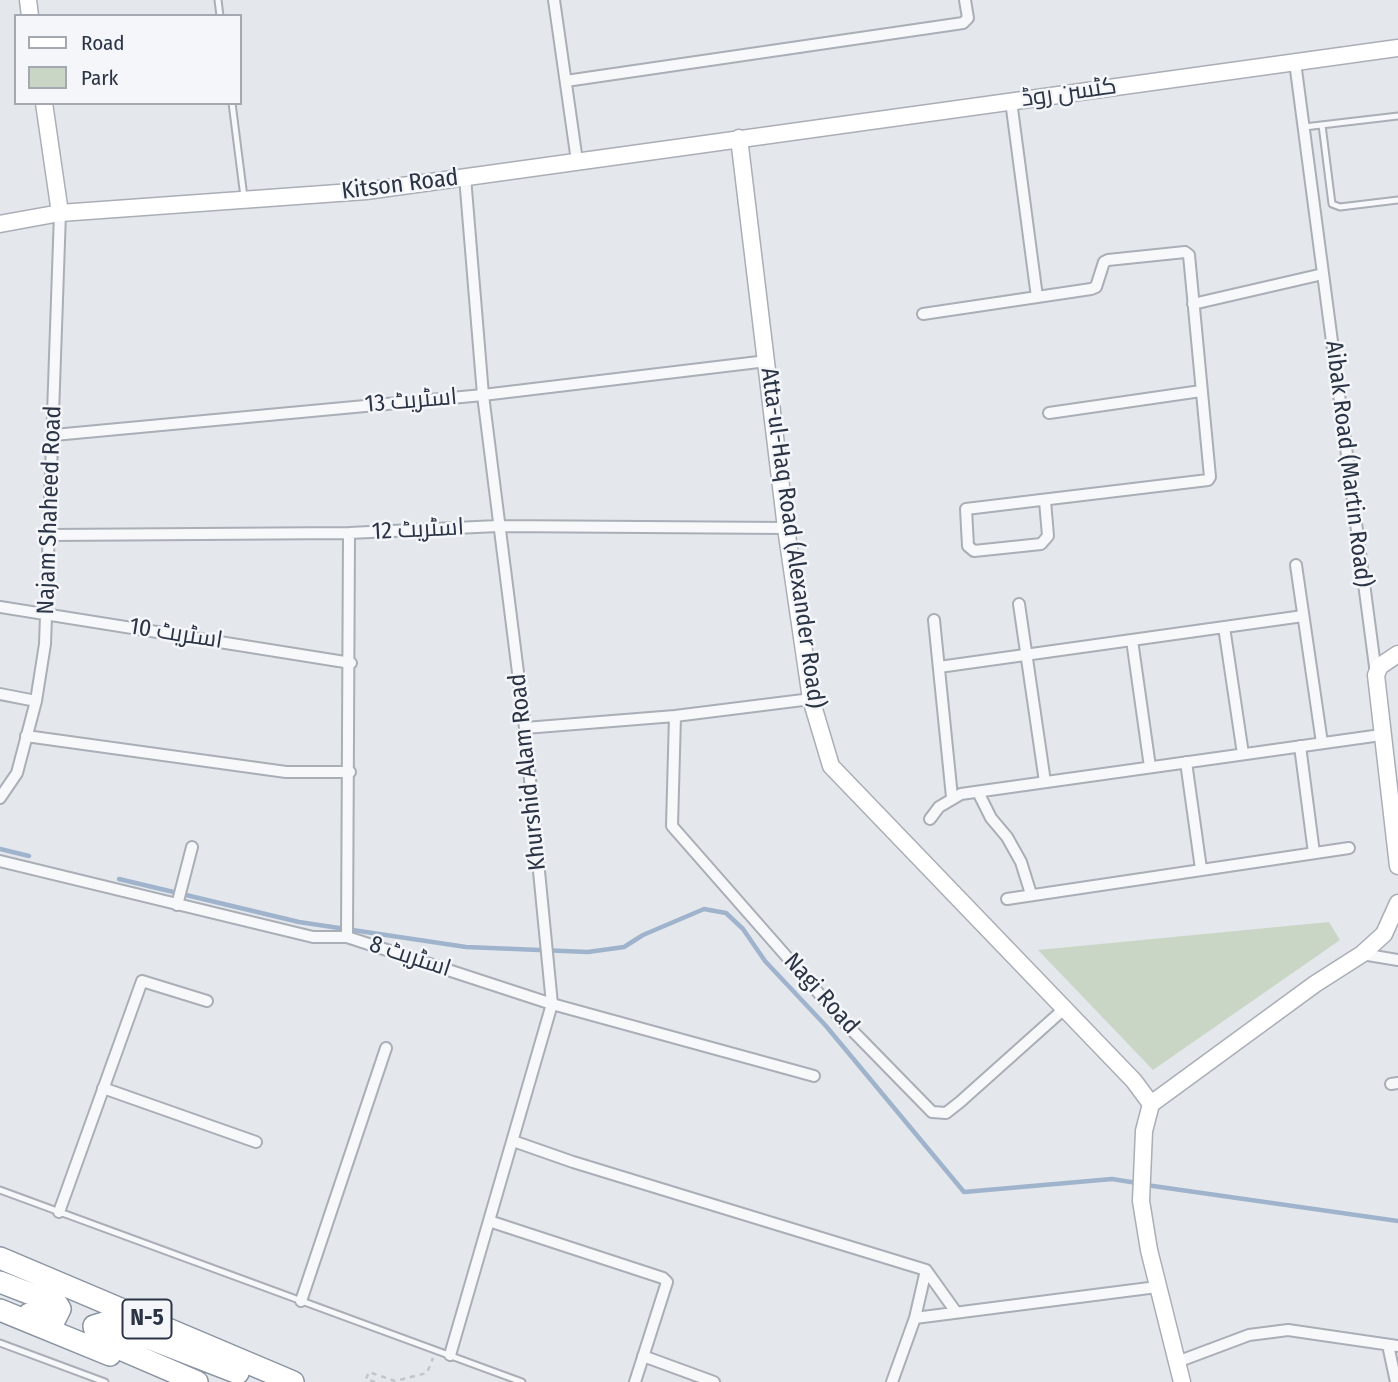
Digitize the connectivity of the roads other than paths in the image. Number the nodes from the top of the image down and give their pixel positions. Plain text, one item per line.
1 (554, 0) edge
2 (965, 0) edge
3 (1398, 48) edge
4 (1295, 62) junction
5 (566, 81) junction
6 (1011, 101) junction
7 (44, 105) edge
8 (232, 105) edge
9 (1398, 116) edge
10 (1322, 125) junction
11 (1304, 127) junction
12 (739, 138) junction
13 (577, 161) junction
14 (465, 177) junction
15 (245, 200) junction
16 (1398, 200) edge
17 (60, 213) junction
18 (0, 224) edge
19 (1323, 274) junction
20 (1037, 298) junction
21 (1193, 304) junction
22 (923, 314) dead end
23 (768, 361) junction
24 (1201, 391) junction
25 (483, 395) junction
26 (1049, 413) dead end
27 (54, 435) junction
28 (1045, 501) junction
29 (498, 526) junction
30 (786, 528) junction
31 (349, 533) junction
32 (49, 535) junction
33 (1296, 565) dead end
34 (1019, 604) dead end
35 (0, 607) edge
36 (46, 613) junction
37 (1303, 616) junction
38 (934, 620) dead end
39 (1224, 627) junction
40 (1132, 640) junction
41 (1026, 654) junction
42 (1398, 654) edge
43 (351, 663) junction
44 (939, 667) junction
45 (1376, 675) junction
46 (0, 694) edge
47 (811, 699) junction
48 (36, 701) junction
49 (676, 716) junction
50 (525, 728) junction
51 (1381, 735) junction
52 (26, 736) junction
53 (1322, 743) junction
54 (1300, 746) junction
55 (1243, 754) junction
56 (1186, 762) junction
57 (1150, 767) junction
58 (350, 772) junction
59 (1045, 782) junction
60 (978, 792) junction
61 (952, 797) junction
62 (0, 798) edge
63 (930, 819) dead end
64 (192, 847) dead end
65 (1349, 848) dead end
66 (1314, 853) junction
67 (0, 861) edge
68 (1398, 866) edge
69 (1201, 869) junction
70 (1031, 894) junction
71 (1007, 899) dead end
72 (177, 902) junction
73 (1398, 903) edge
74 (348, 935) junction
75 (1362, 954) junction
76 (1398, 960) edge
77 (206, 1001) dead end
78 (552, 1004) junction
79 (1064, 1009) junction
80 (386, 1048) dead end
81 (814, 1076) dead end
82 (103, 1088) junction
83 (1151, 1104) junction
84 (513, 1141) junction
85 (256, 1142) dead end
86 (0, 1190) edge
87 (60, 1212) junction
88 (489, 1221) junction
89 (0, 1258) edge
90 (926, 1270) junction
91 (0, 1282) edge
92 (1157, 1287) junction
93 (302, 1301) junction
94 (0, 1309) edge
95 (956, 1312) junction
96 (915, 1318) junction
97 (0, 1343) edge
98 (1393, 1346) edge
99 (450, 1355) junction
100 (643, 1356) junction
101 (1177, 1362) junction
102 (104, 1382) edge
103 (184, 1382) edge
104 (197, 1382) edge
105 (265, 1382) edge
106 (293, 1382) edge
107 (522, 1382) edge
108 (635, 1382) edge
109 (714, 1382) edge
110 (892, 1382) edge
111 (1182, 1382) edge
112 (1396, 1382) edge

1 - 5 street
2 - 5 street
3 - 4 street, کٹسن روڈ
4 - 6 street, کٹسن روڈ
4 - 11 street, Aibak Road (Martin Road)
5 - 13 street
6 - 12 street, کٹسن روڈ
6 - 20 street
7 - 17 street
8 - 15 lane
9 - 10 lane
10 - 11 lane
10 - 16 lane
11 - 19 street, Aibak Road (Martin Road)
12 - 13 street, Kitson Road
12 - 23 street, Atta-ul-Haq Road (Alexander Road)
13 - 14 street, Kitson Road
14 - 15 street, Kitson Road
14 - 25 street, Khurshid Alam Road
15 - 17 street, Kitson Road
17 - 18 street, Kitson Road
17 - 27 street, Najam Shaheed Road
19 - 21 street
19 - 45 street, Aibak Road (Martin Road)
20 - 21 street
20 - 22 street
21 - 24 street
23 - 25 street, اسٹریٹ 13
23 - 30 street, Atta-ul-Haq Road (Alexander Road)
24 - 26 street
24 - 28 street
25 - 27 street, اسٹریٹ 13
25 - 29 street, Khurshid Alam Road
27 - 32 street, Najam Shaheed Road
28 - 28 street
29 - 30 street, اسٹریٹ 12
29 - 31 street, اسٹریٹ 12
29 - 50 street, Khurshid Alam Road
30 - 47 street, Atta-ul-Haq Road (Alexander Road)
31 - 32 street, اسٹریٹ 12
31 - 43 street
32 - 36 street, Najam Shaheed Road
33 - 37 street
34 - 41 street
35 - 36 street, اسٹریٹ 10
36 - 43 street, اسٹریٹ 10
36 - 48 street, Najam Shaheed Road
37 - 39 street
37 - 53 street
38 - 44 street
39 - 40 street
39 - 55 street
40 - 41 street
40 - 57 street
41 - 44 street
41 - 59 street
42 - 45 street
43 - 58 street
44 - 61 street
45 - 51 street, Aibak Road (Martin Road)
46 - 48 street
47 - 49 street
47 - 79 street, Atta-ul-Haq Road (Alexander Road)
48 - 52 street, Najam Shaheed Road
49 - 50 street
49 - 79 street, Nagi Road
50 - 78 street, Khurshid Alam Road
51 - 53 street
51 - 68 street, Aibak Road (Martin Road)
52 - 58 street
52 - 62 street, Najam Shaheed Road
53 - 54 street
54 - 55 street
54 - 66 street
55 - 56 street
56 - 57 street
56 - 69 street
57 - 59 street
58 - 74 street
59 - 60 street
60 - 61 street
60 - 70 street
61 - 63 street
64 - 72 street
65 - 66 street
66 - 69 street
67 - 72 street, اسٹریٹ 8
69 - 70 street
70 - 71 street
72 - 74 street, اسٹریٹ 8
73 - 75 street
74 - 78 street, اسٹریٹ 8
75 - 76 street
75 - 83 street
77 - 82 street
78 - 81 street, اسٹریٹ 8
78 - 84 street, Khurshid Alam Road
79 - 83 street, Atta-ul-Haq Road (Alexander Road)
80 - 93 street
82 - 85 street
82 - 87 street
83 - 92 street
84 - 88 street, Khurshid Alam Road
84 - 90 street
86 - 87 lane
87 - 93 lane
88 - 99 street, Khurshid Alam Road
88 - 100 street
89 - 106 highway, N-5
90 - 95 street
90 - 96 street
91 - 94 highway
92 - 95 street
92 - 101 street
93 - 99 lane
94 - 103 highway, N-5
95 - 96 street
96 - 110 street
97 - 102 lane
98 - 101 street
98 - 112 street
99 - 107 lane
100 - 108 street
100 - 109 street
101 - 111 street
104 - 105 highway

